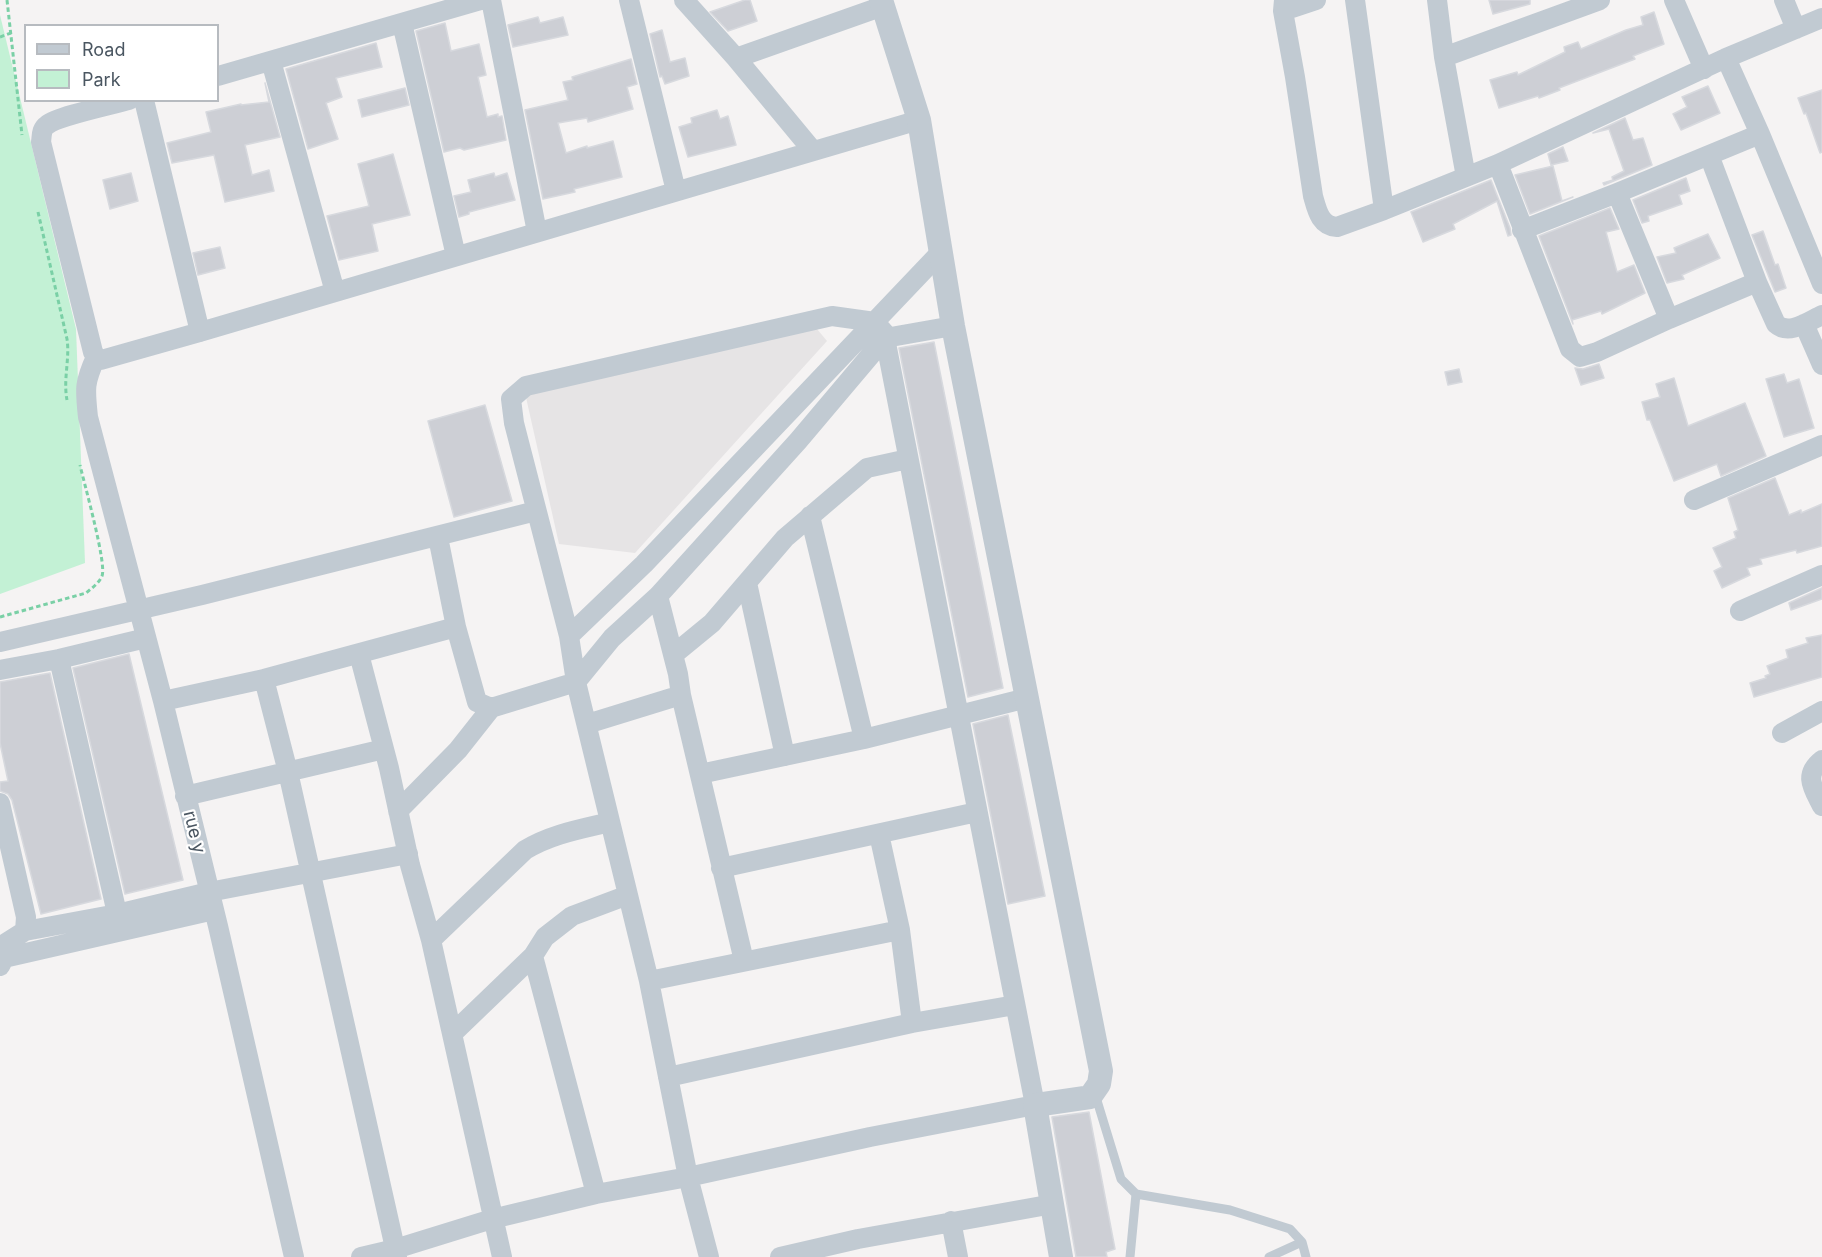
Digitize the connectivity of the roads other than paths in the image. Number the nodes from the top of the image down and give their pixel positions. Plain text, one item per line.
1 (481, 0) edge
2 (491, 0) edge
3 (629, 0) edge
4 (684, 0) edge
5 (1316, 0) edge
6 (1354, 0) edge
7 (1437, 0) edge
8 (1600, 0) edge
9 (1674, 0) edge
10 (1784, 0) edge
11 (882, 3) edge
12 (1284, 6) edge
13 (1822, 18) edge
14 (402, 23) junction
15 (1796, 29) junction
16 (1444, 57) junction
17 (736, 58) junction
18 (1726, 58) junction
19 (271, 61) junction
20 (1704, 69) junction
21 (219, 76) edge
22 (122, 102) edge
23 (144, 102) edge
24 (919, 120) junction
25 (1760, 134) junction
26 (813, 151) junction
27 (1709, 155) junction
28 (1498, 164) junction
29 (1466, 177) junction
30 (676, 191) junction
31 (1617, 193) junction
32 (1384, 210) junction
33 (1522, 230) junction
34 (537, 232) junction
35 (941, 252) junction
36 (456, 256) junction
37 (1757, 282) junction
38 (1822, 284) edge
39 (335, 292) junction
40 (1822, 315) edge
41 (1669, 319) junction
42 (1804, 324) junction
43 (953, 326) junction
44 (200, 332) junction
45 (883, 333) junction
46 (96, 357) junction
47 (1822, 365) edge
48 (1822, 445) edge
49 (908, 459) junction
50 (1694, 500) dead end
51 (536, 511) junction
52 (810, 516) junction
53 (438, 537) junction
54 (1822, 575) edge
55 (747, 582) junction
56 (658, 597) junction
57 (139, 609) junction
58 (1740, 610) dead end
59 (456, 627) junction
60 (569, 636) junction
61 (146, 638) junction
62 (0, 642) edge
63 (358, 654) junction
64 (673, 655) junction
65 (59, 659) junction
66 (0, 670) edge
67 (264, 679) junction
68 (576, 682) junction
69 (681, 695) junction
70 (1027, 698) junction
71 (163, 701) junction
72 (492, 707) junction
73 (1822, 711) edge
74 (958, 715) junction
75 (587, 724) junction
76 (1782, 733) dead end
77 (864, 739) junction
78 (384, 749) junction
79 (785, 756) junction
80 (1822, 760) edge
81 (288, 772) junction
82 (700, 774) junction
83 (185, 796) junction
84 (0, 803) edge
85 (1822, 806) edge
86 (398, 811) junction
87 (977, 812) junction
88 (610, 822) junction
89 (879, 834) junction
90 (408, 854) junction
91 (721, 868) junction
92 (311, 873) junction
93 (628, 894) junction
94 (212, 901) junction
95 (119, 922) junction
96 (25, 930) junction
97 (900, 930) junction
98 (431, 940) junction
99 (2, 952) edge
100 (533, 956) junction
101 (744, 961) junction
102 (649, 981) junction
103 (1015, 1005) junction
104 (912, 1023) junction
105 (453, 1033) junction
106 (668, 1077) junction
107 (1095, 1092) junction
108 (1035, 1106) junction
109 (688, 1177) junction
110 (596, 1194) junction
111 (1136, 1194) junction
112 (1053, 1204) junction
113 (492, 1219) junction
114 (951, 1221) junction
115 (1302, 1242) junction
116 (396, 1253) edge
117 (294, 1257) edge
118 (361, 1257) edge
119 (501, 1257) edge
120 (710, 1257) edge
121 (780, 1257) edge
122 (958, 1257) edge
123 (1061, 1257) edge
124 (1130, 1257) edge
125 (1269, 1257) edge
126 (1306, 1257) edge

1 - 14 street
2 - 34 street
3 - 30 street
4 - 17 street
5 - 12 street
6 - 32 street
7 - 16 street
8 - 16 street
9 - 20 street
10 - 15 street
11 - 17 street
11 - 24 street
12 - 32 street
13 - 15 street
14 - 19 street
14 - 36 street
15 - 18 street
16 - 29 street
17 - 26 street
18 - 20 street
18 - 25 street
19 - 21 street
19 - 39 street
20 - 28 street
22 - 46 street
23 - 44 street
24 - 26 street
24 - 35 street
25 - 27 street
25 - 38 street
26 - 30 street
27 - 31 street
27 - 37 street
28 - 29 street
28 - 33 street
29 - 32 street
30 - 34 street
31 - 33 street
31 - 41 street
33 - 41 street
34 - 36 street
35 - 43 street
35 - 45 street
36 - 39 street
37 - 41 street
37 - 42 street
39 - 44 street
40 - 42 street
42 - 47 street
43 - 45 street
43 - 70 street
44 - 46 street
45 - 49 street
45 - 51 street
45 - 56 street
45 - 60 street
46 - 57 street, rue y
48 - 50 street
49 - 52 street
49 - 74 street
51 - 53 street
51 - 60 street
52 - 55 street
52 - 77 street
53 - 57 street
53 - 59 street
54 - 58 street
55 - 64 street
55 - 79 street
56 - 64 street
56 - 68 street
57 - 61 street, rue y
57 - 62 street
59 - 63 street
59 - 72 street
60 - 68 street
61 - 65 street
61 - 71 street, rue y
63 - 67 street
63 - 78 street
64 - 69 street
65 - 66 street
65 - 95 street
67 - 71 street
67 - 81 street
68 - 72 street
68 - 75 street
69 - 75 street
69 - 82 street
70 - 74 street
70 - 107 street
71 - 83 street, rue y
72 - 86 street
73 - 76 street
74 - 77 street
74 - 87 street
75 - 88 street
77 - 79 street
78 - 81 street
78 - 86 street
79 - 82 street
80 - 85 street
81 - 83 street
81 - 92 street
82 - 91 street
83 - 94 street, rue y
84 - 96 street
86 - 90 street
87 - 89 street
87 - 103 street
88 - 93 street
88 - 98 street
89 - 91 street
89 - 97 street
90 - 92 street
90 - 98 street
91 - 101 street
92 - 94 street
92 - 116 street
93 - 100 street
93 - 102 street
94 - 95 street
94 - 117 street, rue y
95 - 96 street
95 - 99 street
96 - 99 street
97 - 101 street
97 - 104 street
98 - 105 street
100 - 105 street
100 - 110 street
101 - 102 street
102 - 106 street
103 - 104 street
103 - 108 street
104 - 106 street
105 - 113 street
106 - 109 street
107 - 108 street
107 - 111 lane
108 - 109 street
108 - 112 street
109 - 110 street
109 - 120 street
110 - 113 street
111 - 115 lane
111 - 124 lane
112 - 114 street
112 - 123 street
113 - 116 street
113 - 119 street
114 - 121 street
114 - 122 street
115 - 125 lane
115 - 126 lane
116 - 118 street

